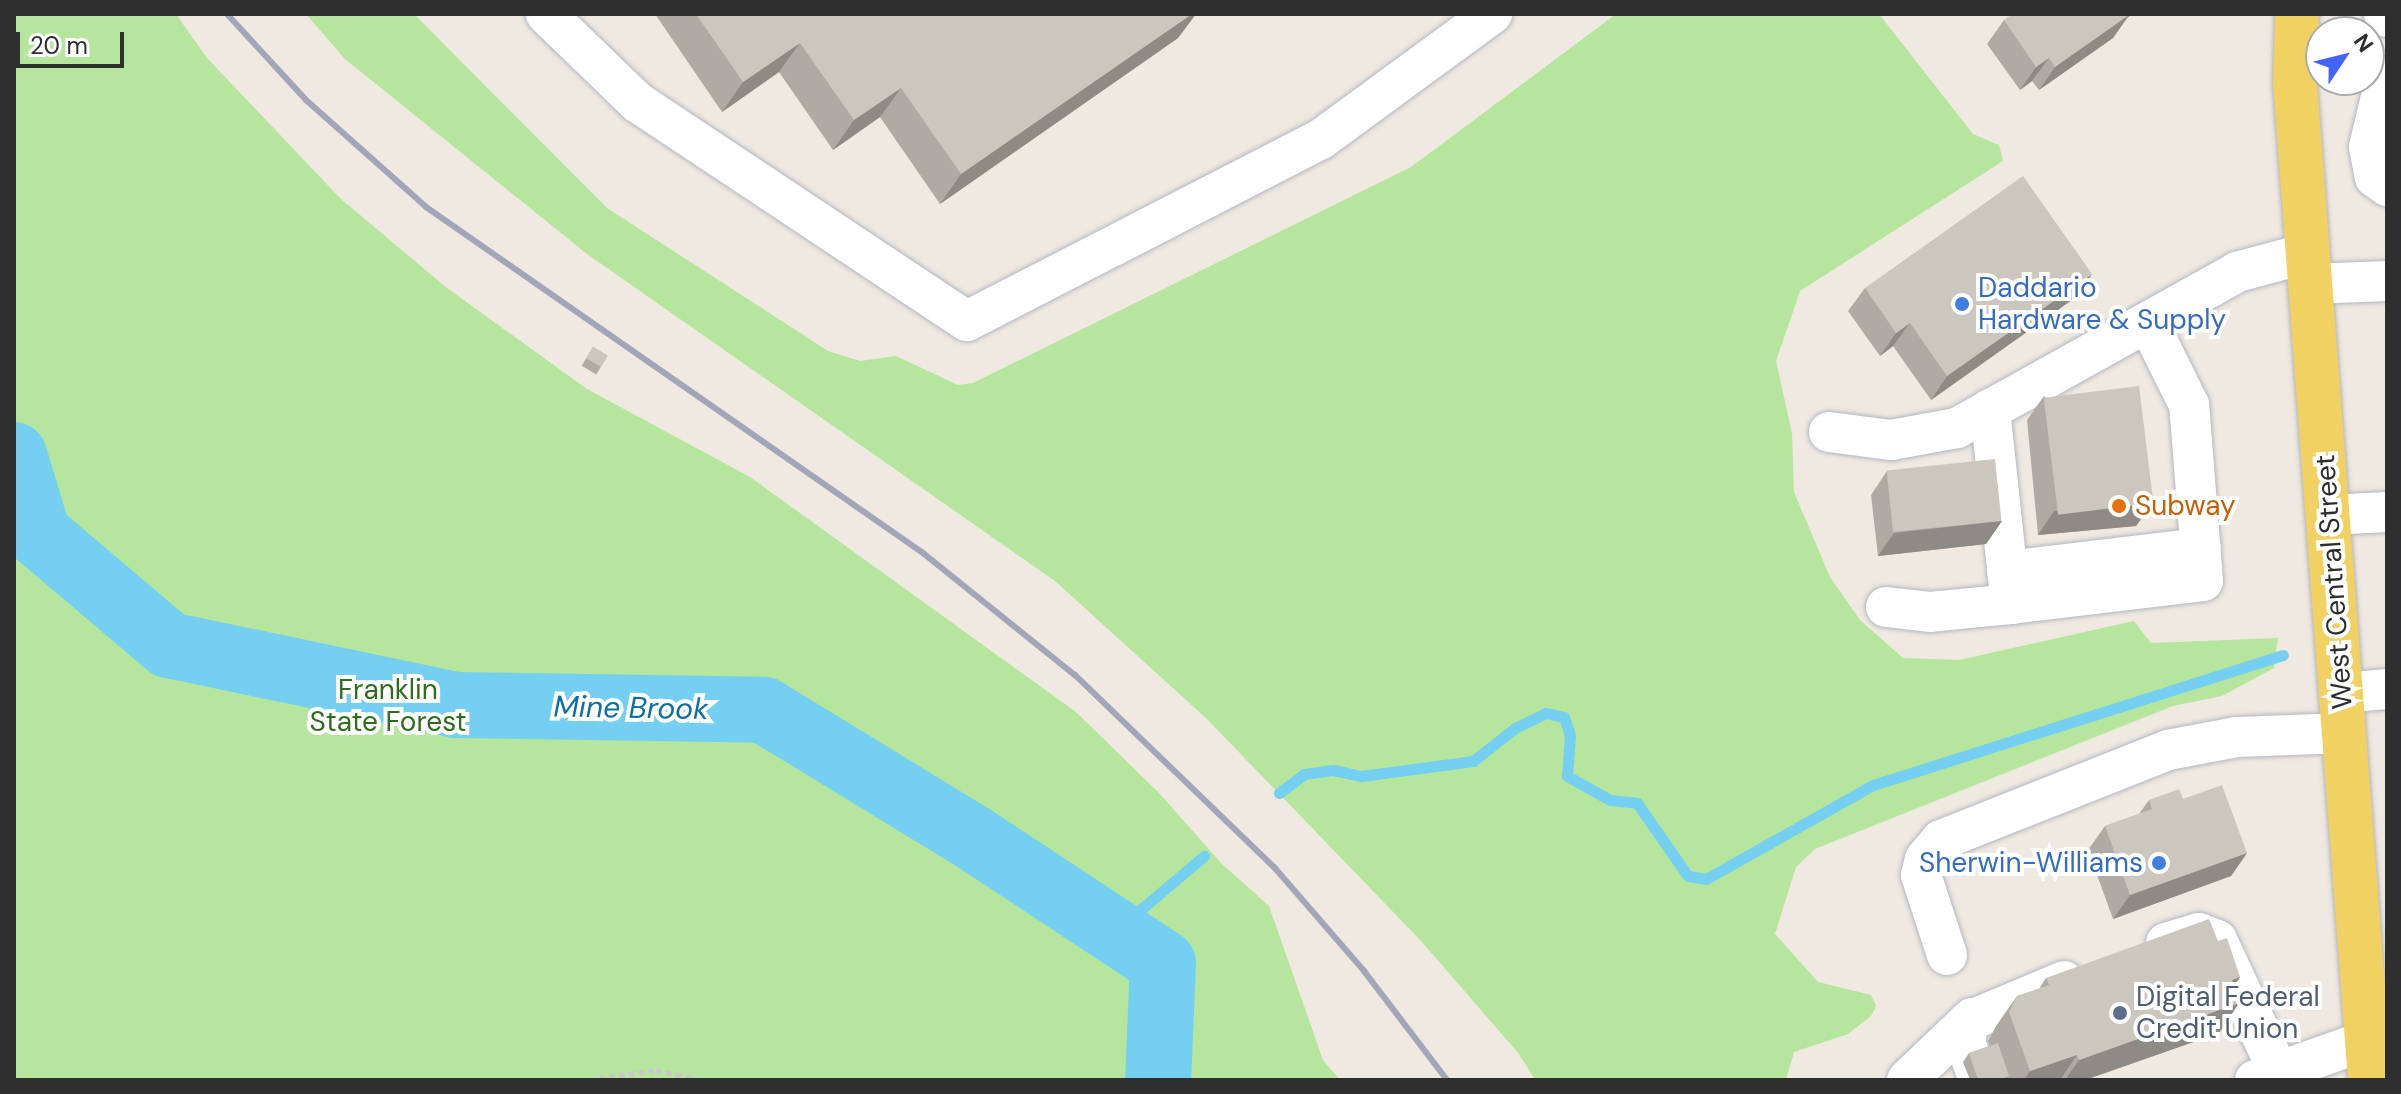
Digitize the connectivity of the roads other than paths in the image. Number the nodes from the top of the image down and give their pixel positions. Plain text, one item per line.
1 (546, 14) edge
2 (1492, 14) edge
3 (2280, 14) edge
4 (2297, 14) edge
5 (2386, 76) edge
6 (2295, 83) junction
7 (2387, 186) edge
8 (2309, 269) junction
9 (2387, 281) edge
10 (2149, 324) junction
11 (1990, 409) junction
12 (1829, 432) dead end
13 (2387, 512) edge
14 (2329, 515) junction
15 (2009, 588) junction
16 (1886, 607) dead end
17 (2387, 689) edge
18 (2344, 713) junction
19 (1947, 955) dead end
20 (1972, 1018) junction
21 (2375, 1050) edge
22 (2266, 1075) edge
23 (1911, 1078) edge
24 (1979, 1080) edge

1 - 2 lane
3 - 6 main road, West Central Street
4 - 6 main road, West Central Street
5 - 7 lane
6 - 8 main road, West Central Street
8 - 9 lane
8 - 10 lane
8 - 14 main road, West Central Street
10 - 11 lane
10 - 15 lane
11 - 12 lane
11 - 15 lane
13 - 14 lane
14 - 18 main road, West Central Street
15 - 16 lane
17 - 18 lane
18 - 19 lane
18 - 21 main road, West Central Street
20 - 22 lane
20 - 23 lane
20 - 24 lane
21 - 22 lane

